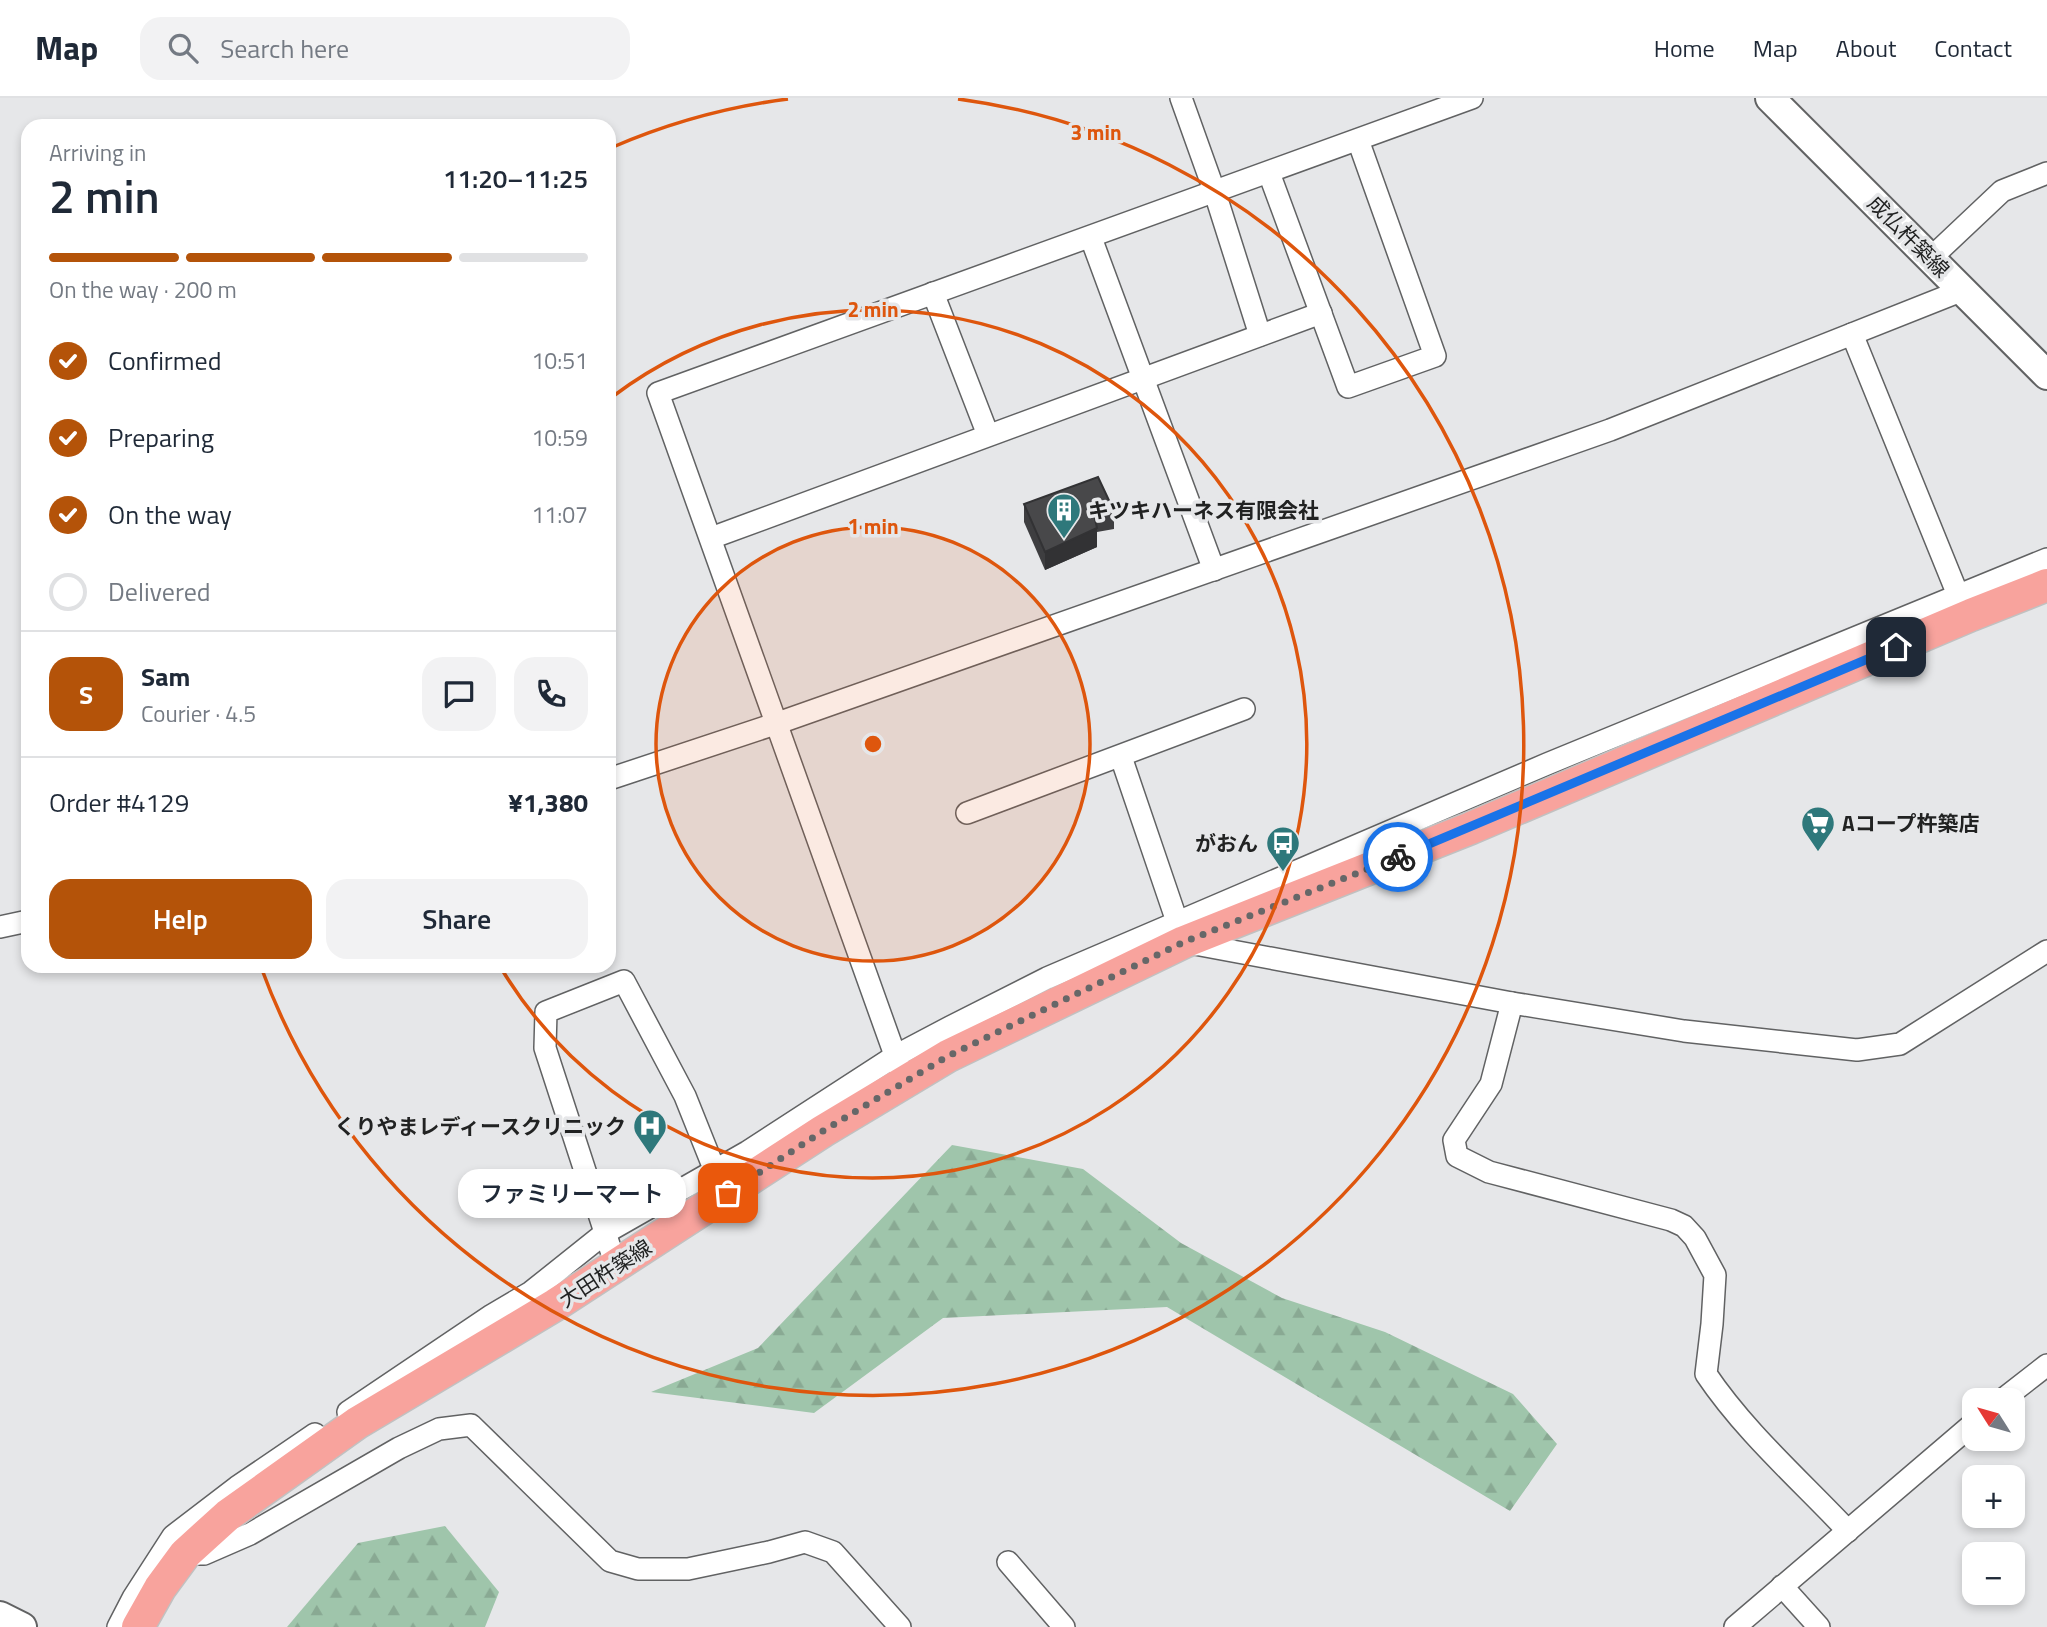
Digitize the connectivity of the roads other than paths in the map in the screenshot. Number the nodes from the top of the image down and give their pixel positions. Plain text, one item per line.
1 (1181, 98) edge
2 (1472, 98) edge
3 (1777, 100) edge
4 (1358, 140) junction
5 (2047, 162) edge
6 (1269, 173) junction
7 (2038, 177) edge
8 (1215, 192) junction
9 (1091, 238) junction
10 (1931, 258) junction
11 (1963, 290) junction
12 (933, 293) junction
13 (1321, 313) junction
14 (1852, 334) junction
15 (1260, 335) junction
16 (2047, 375) edge
17 (1144, 378) junction
18 (988, 435) junction
19 (711, 538) junction
20 (2047, 559) edge
21 (1214, 569) junction
22 (2047, 586) edge
23 (1965, 605) junction
24 (1244, 709) dead end
25 (778, 723) junction
26 (1121, 757) junction
27 (616, 777) edge
28 (967, 813) dead end
29 (21, 922) edge
30 (0, 927) edge
31 (1181, 932) junction
32 (2047, 951) edge
33 (1512, 1003) junction
34 (900, 1069) junction
35 (721, 1182) junction
36 (605, 1233) junction
37 (615, 1266) junction
38 (2047, 1365) edge
39 (2017, 1388) edge
40 (1962, 1433) edge
41 (1848, 1531) junction
42 (185, 1555) junction
43 (1008, 1562) dead end
44 (1782, 1586) junction
45 (0, 1616) edge
46 (22, 1627) edge
47 (118, 1627) edge
48 (138, 1627) edge
49 (900, 1627) edge
50 (1064, 1627) edge
51 (1735, 1627) edge
52 (1819, 1627) edge

1 - 8 street
2 - 4 street
3 - 10 main road, 成仏杵築線
4 - 6 street
4 - 13 street
5 - 7 street
6 - 8 street
6 - 13 street
7 - 10 street
8 - 9 street
8 - 15 street
9 - 12 street
9 - 17 street
10 - 11 main road, 成仏杵築線
11 - 14 street
11 - 16 main road, 成仏杵築線
12 - 18 street
12 - 19 street
13 - 15 street
14 - 21 street
14 - 23 street
15 - 17 street
17 - 18 street
17 - 21 street
18 - 19 street
19 - 25 street
20 - 23 street
21 - 25 street
22 - 23 main road, 大田杵築線
23 - 31 main road, 大田杵築線
24 - 26 street
25 - 27 street
25 - 34 street
26 - 28 street
26 - 31 street
29 - 30 street
31 - 33 street
31 - 34 main road, 大田杵築線
32 - 33 street
33 - 41 street
34 - 35 main road, 大田杵築線
35 - 36 street
35 - 36 street
35 - 37 main road, 大田杵築線
36 - 37 street
36 - 47 street
37 - 42 main road, 大田杵築線
38 - 39 street
40 - 41 street
41 - 44 street
42 - 48 main road, 大田杵築線
42 - 49 street
43 - 50 street
44 - 51 street
44 - 52 street
45 - 46 main road

